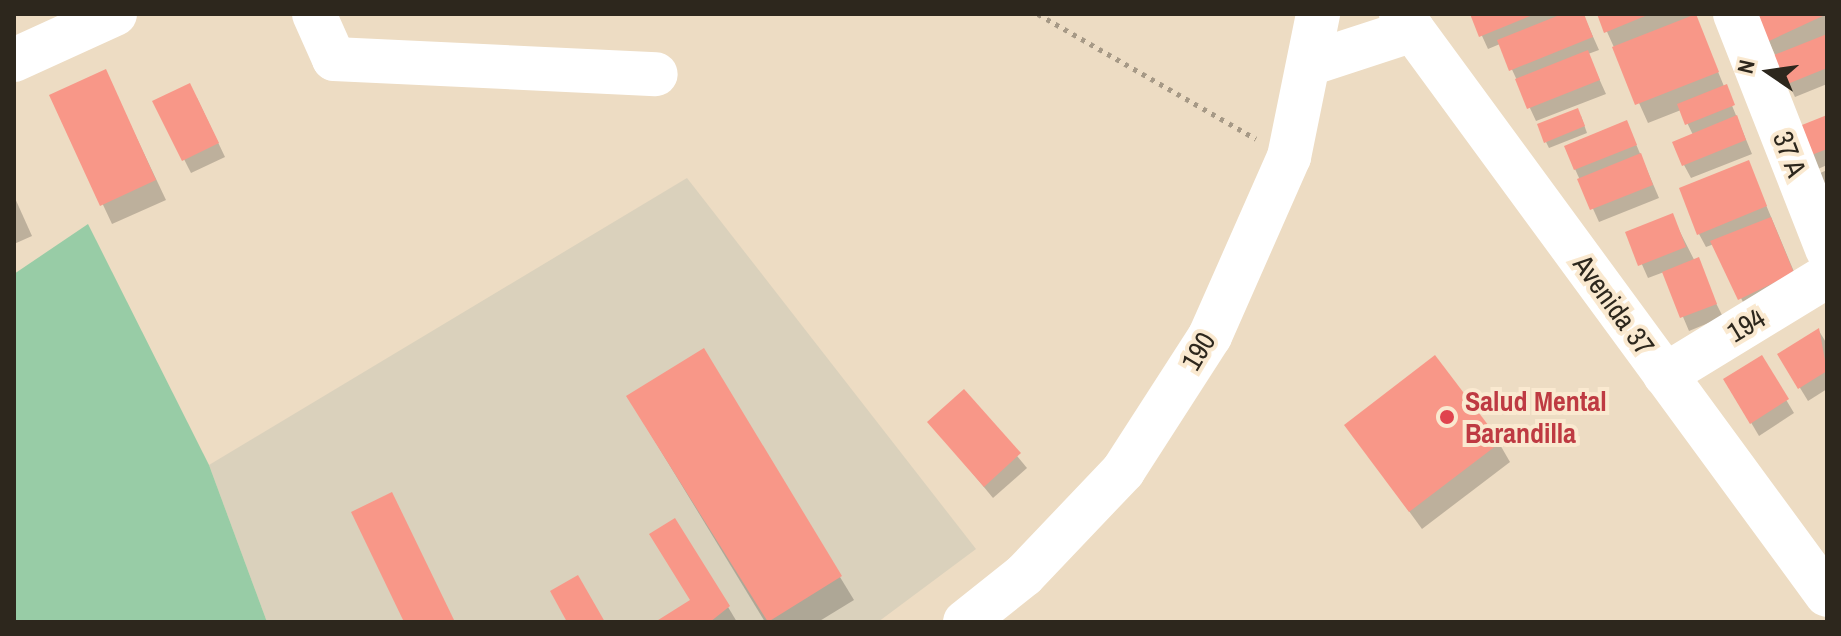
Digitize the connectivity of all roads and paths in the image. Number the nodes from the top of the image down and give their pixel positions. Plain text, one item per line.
1 (115, 14) edge
2 (314, 14) edge
3 (1038, 14) edge
4 (1318, 14) edge
5 (1735, 14) edge
6 (1407, 22) edge
7 (14, 60) edge
8 (1312, 63) junction
9 (656, 74) dead end
10 (1289, 157) junction
11 (1827, 249) edge
12 (1827, 276) edge
13 (1665, 375) junction
14 (1823, 581) edge
15 (965, 622) edge

1 - 7 street
2 - 9 street
3 - 10 path
4 - 8 street, 190
5 - 11 street, 37 A
6 - 8 street
6 - 13 street, Avenida 37
8 - 10 street, 190
10 - 15 street, 190
12 - 13 street, 194
13 - 14 street, Avenida 37

